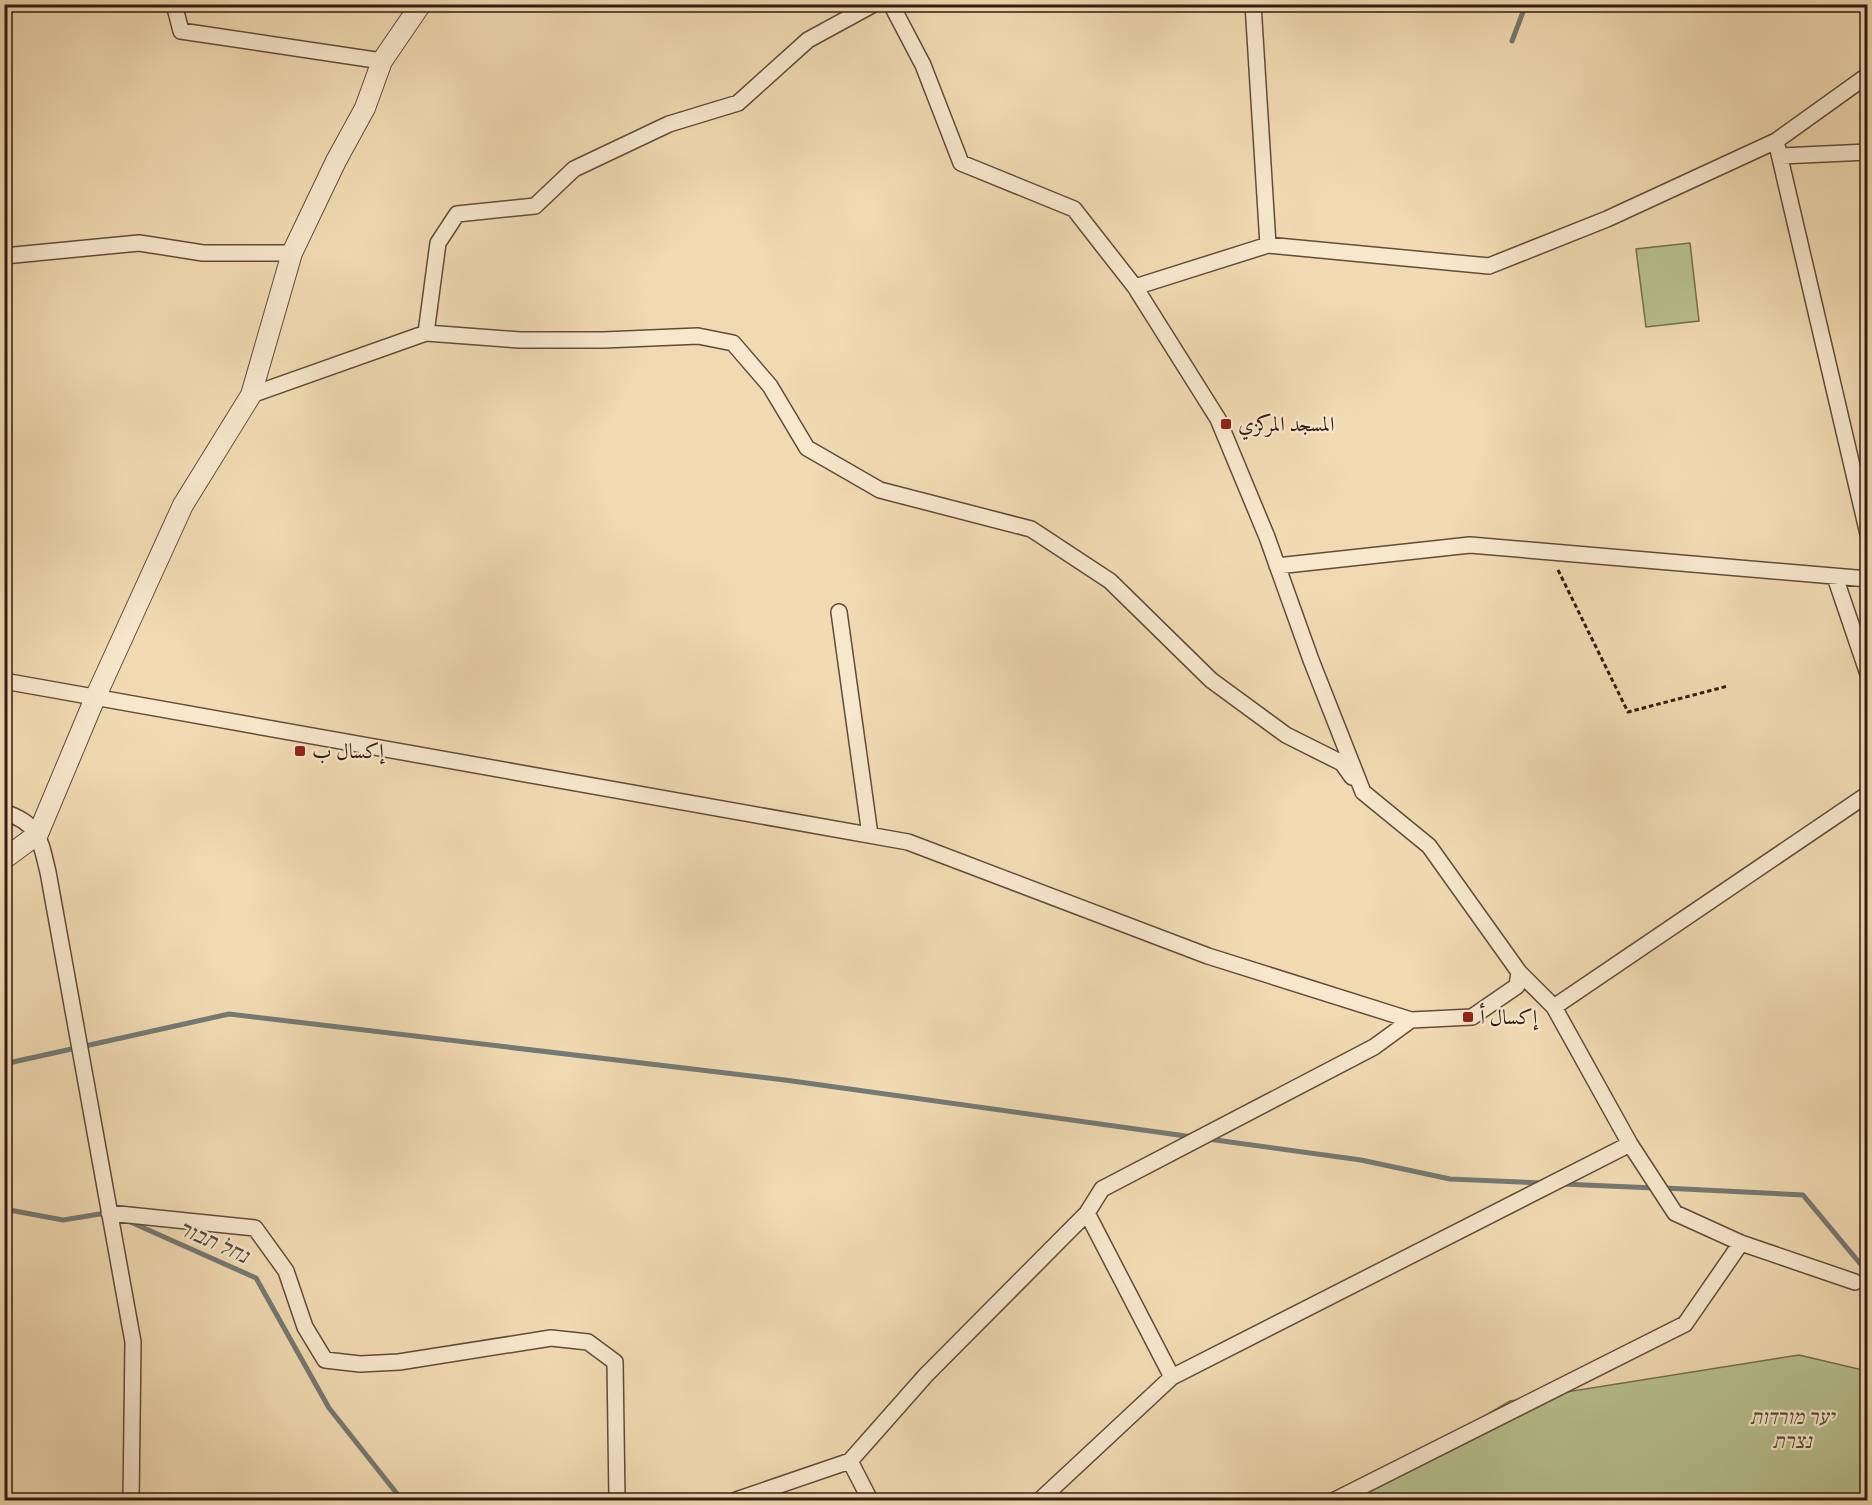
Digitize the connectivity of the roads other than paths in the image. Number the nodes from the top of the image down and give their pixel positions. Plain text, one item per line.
1 (174, 4) edge
2 (421, 4) edge
3 (874, 4) edge
4 (891, 4) edge
5 (1253, 4) edge
6 (382, 62) junction
7 (1868, 75) edge
8 (1779, 149) junction
9 (1868, 152) edge
10 (1268, 245) junction
11 (292, 253) junction
12 (4, 256) edge
13 (1135, 288) junction
14 (426, 333) junction
15 (251, 395) junction
16 (1868, 534) edge
17 (1277, 566) junction
18 (1835, 577) junction
19 (1868, 579) edge
20 (839, 612) dead end
21 (1868, 674) edge
22 (4, 681) edge
23 (95, 698) junction
24 (1362, 792) junction
25 (1868, 794) edge
26 (4, 812) edge
27 (38, 834) junction
28 (870, 834) junction
29 (4, 859) edge
30 (1519, 972) junction
31 (1554, 1007) junction
32 (1411, 1020) junction
33 (1630, 1143) junction
34 (109, 1213) junction
35 (1087, 1213) junction
36 (1741, 1243) junction
37 (1855, 1282) dead end
38 (1172, 1377) junction
39 (850, 1461) junction
40 (131, 1500) edge
41 (617, 1500) edge
42 (736, 1500) edge
43 (870, 1500) edge
44 (1040, 1500) edge
45 (1335, 1500) edge

1 - 6 street
2 - 6 street
3 - 14 street
4 - 13 street
5 - 10 street
6 - 11 street
7 - 8 street
8 - 9 street
8 - 10 street
8 - 16 street
10 - 13 street
11 - 12 street
11 - 15 street
13 - 17 street
14 - 15 street
14 - 24 street
15 - 23 street
17 - 18 street
17 - 24 street
18 - 19 street
18 - 21 street
20 - 28 street
22 - 23 street
23 - 27 street
23 - 28 street
24 - 30 street
25 - 31 street
26 - 27 street
27 - 29 street
27 - 34 street
28 - 32 street
30 - 31 street
30 - 32 street
31 - 33 street
32 - 35 street
33 - 36 street
33 - 38 street
34 - 40 street
34 - 41 street
35 - 38 street
35 - 39 street
36 - 37 street
36 - 45 street
38 - 44 street
39 - 42 street
39 - 43 street

